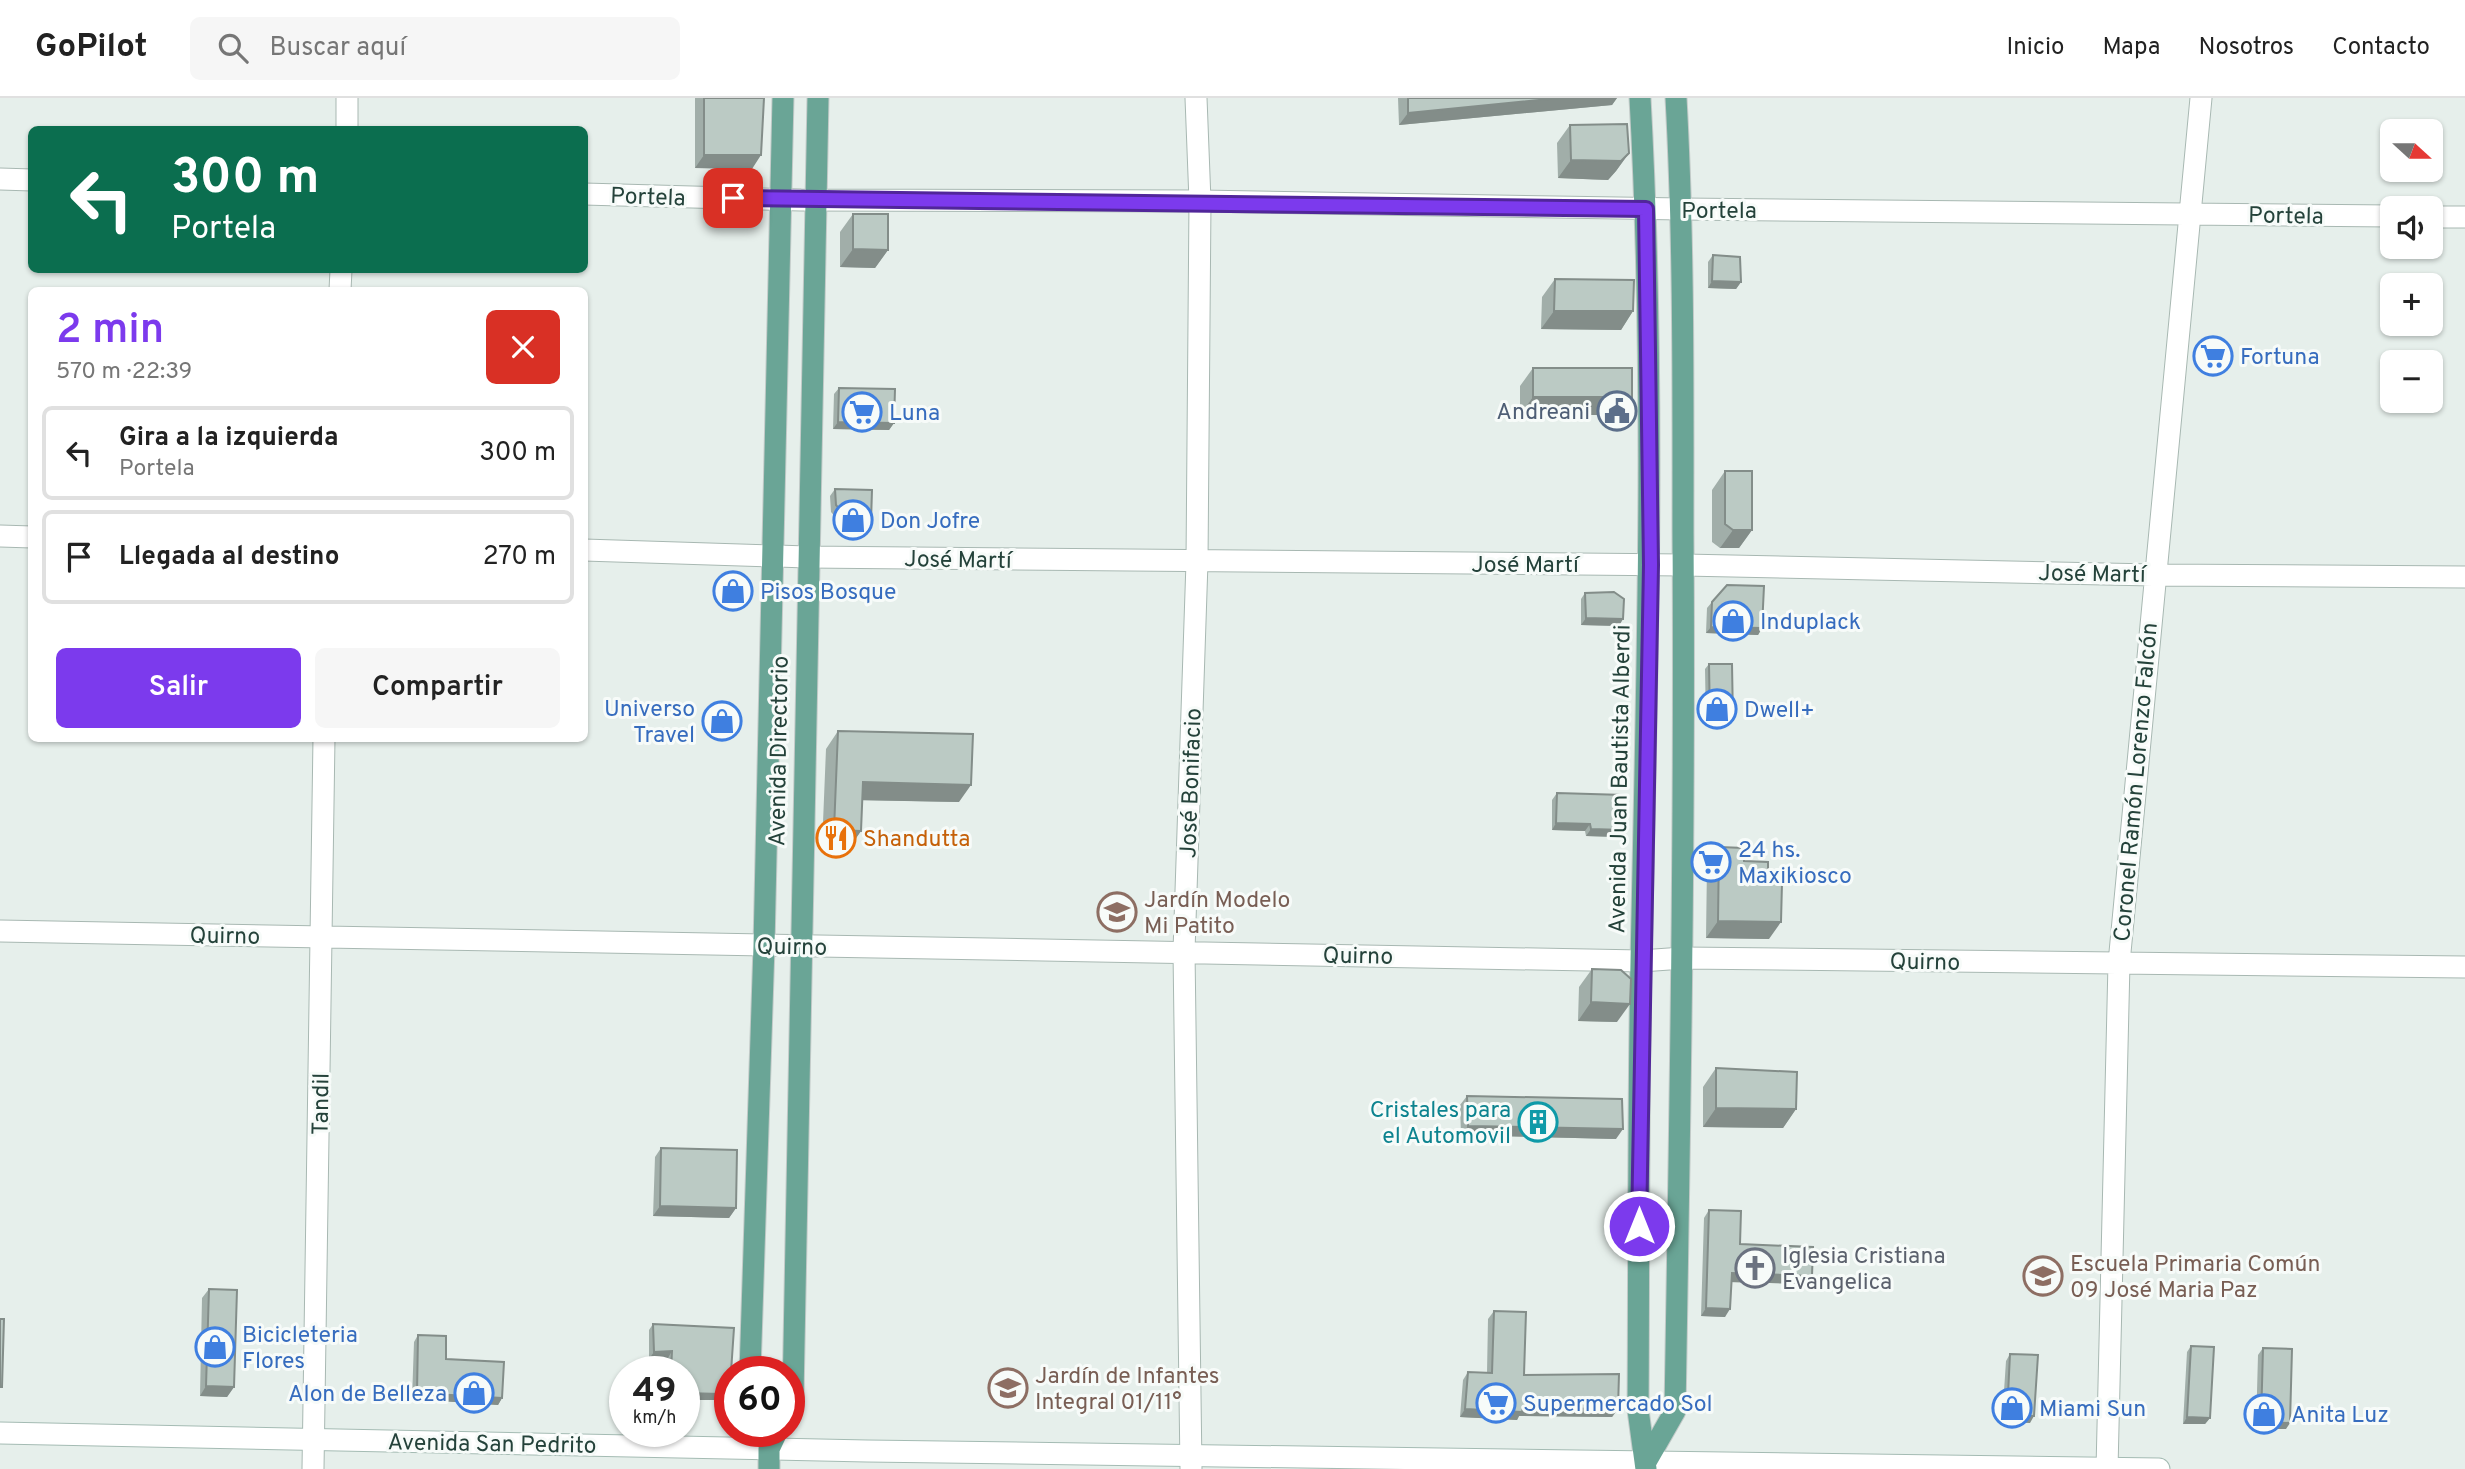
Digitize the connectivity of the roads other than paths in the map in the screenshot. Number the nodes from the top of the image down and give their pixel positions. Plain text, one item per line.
1 (347, 98) edge
2 (783, 98) edge
3 (818, 98) edge
4 (1196, 98) edge
5 (1640, 98) edge
6 (1676, 98) edge
7 (2201, 98) edge
8 (347, 126) edge
9 (0, 179) edge
10 (28, 180) edge
11 (588, 194) edge
12 (782, 200) junction
13 (816, 200) junction
14 (1200, 201) junction
15 (1646, 209) junction
16 (1682, 209) junction
17 (2190, 214) junction
18 (2380, 216) edge
19 (2443, 216) edge
20 (2465, 217) edge
21 (0, 536) edge
22 (28, 537) edge
23 (588, 550) edge
24 (773, 554) junction
25 (807, 557) junction
26 (1197, 562) junction
27 (1651, 565) junction
28 (1684, 565) junction
29 (2153, 575) junction
30 (2465, 577) edge
31 (324, 742) edge
32 (0, 931) edge
33 (323, 937) junction
34 (764, 946) junction
35 (800, 946) junction
36 (1184, 951) junction
37 (1683, 958) junction
38 (1641, 961) junction
39 (2119, 963) junction
40 (2465, 967) edge
41 (751, 1356) edge
42 (794, 1356) edge
43 (0, 1433) edge
44 (314, 1439) junction
45 (714, 1444) edge
46 (805, 1446) edge
47 (1191, 1462) edge
48 (1646, 1464) edge
49 (313, 1469) edge
50 (2107, 1469) edge
51 (2159, 1469) edge

1 - 8 street
2 - 12 main road, Avenida Directorio
3 - 13 main road, Avenida Directorio
4 - 14 street, José Bonifacio
5 - 15 main road, Avenida Juan Bautista Alberdi
6 - 16 main road
7 - 17 street, Coronel Ramón Lorenzo Falcón
9 - 10 street
11 - 12 street, Portela
12 - 13 street, Portela
12 - 24 main road, Avenida Directorio
13 - 14 street, Portela
13 - 25 main road, Avenida Directorio
14 - 15 street, Portela
14 - 26 street, José Bonifacio
15 - 16 street, Portela
15 - 27 main road, Avenida Juan Bautista Alberdi
16 - 17 street, Portela
16 - 28 main road
17 - 18 street, Portela
17 - 29 street, Coronel Ramón Lorenzo Falcón
19 - 20 street
21 - 22 street
23 - 24 street, José Martí
24 - 25 street, José Martí
24 - 34 main road, Avenida Directorio
25 - 26 street, José Martí
25 - 35 main road, Avenida Directorio
26 - 27 street, José Martí
26 - 36 street, José Bonifacio
27 - 28 street, José Martí
27 - 38 main road, Avenida Juan Bautista Alberdi
28 - 29 street, José Martí
28 - 37 main road
29 - 30 street, José Martí
29 - 39 street, Coronel Ramón Lorenzo Falcón
31 - 33 street, Tandil
32 - 33 street, Quirno
33 - 34 street, Quirno
33 - 44 street, Tandil
34 - 35 street, Quirno
34 - 41 main road, Avenida Directorio
35 - 36 street, Quirno
35 - 42 main road, Avenida Directorio
36 - 38 street, Quirno
36 - 47 street, José Bonifacio
37 - 38 street, Quirno
37 - 39 street, Quirno
37 - 48 main road
38 - 48 main road, Avenida Juan Bautista Alberdi
39 - 40 street, Quirno
39 - 50 street, Coronel Ramón Lorenzo Falcón
43 - 44 street, Avenida San Pedrito
44 - 45 street, Avenida San Pedrito
44 - 49 street, Tandil
46 - 47 street, Avenida San Pedrito
47 - 48 street, Avenida San Pedrito
48 - 50 street, Avenida San Pedrito
50 - 51 street, Avenida San Pedrito

